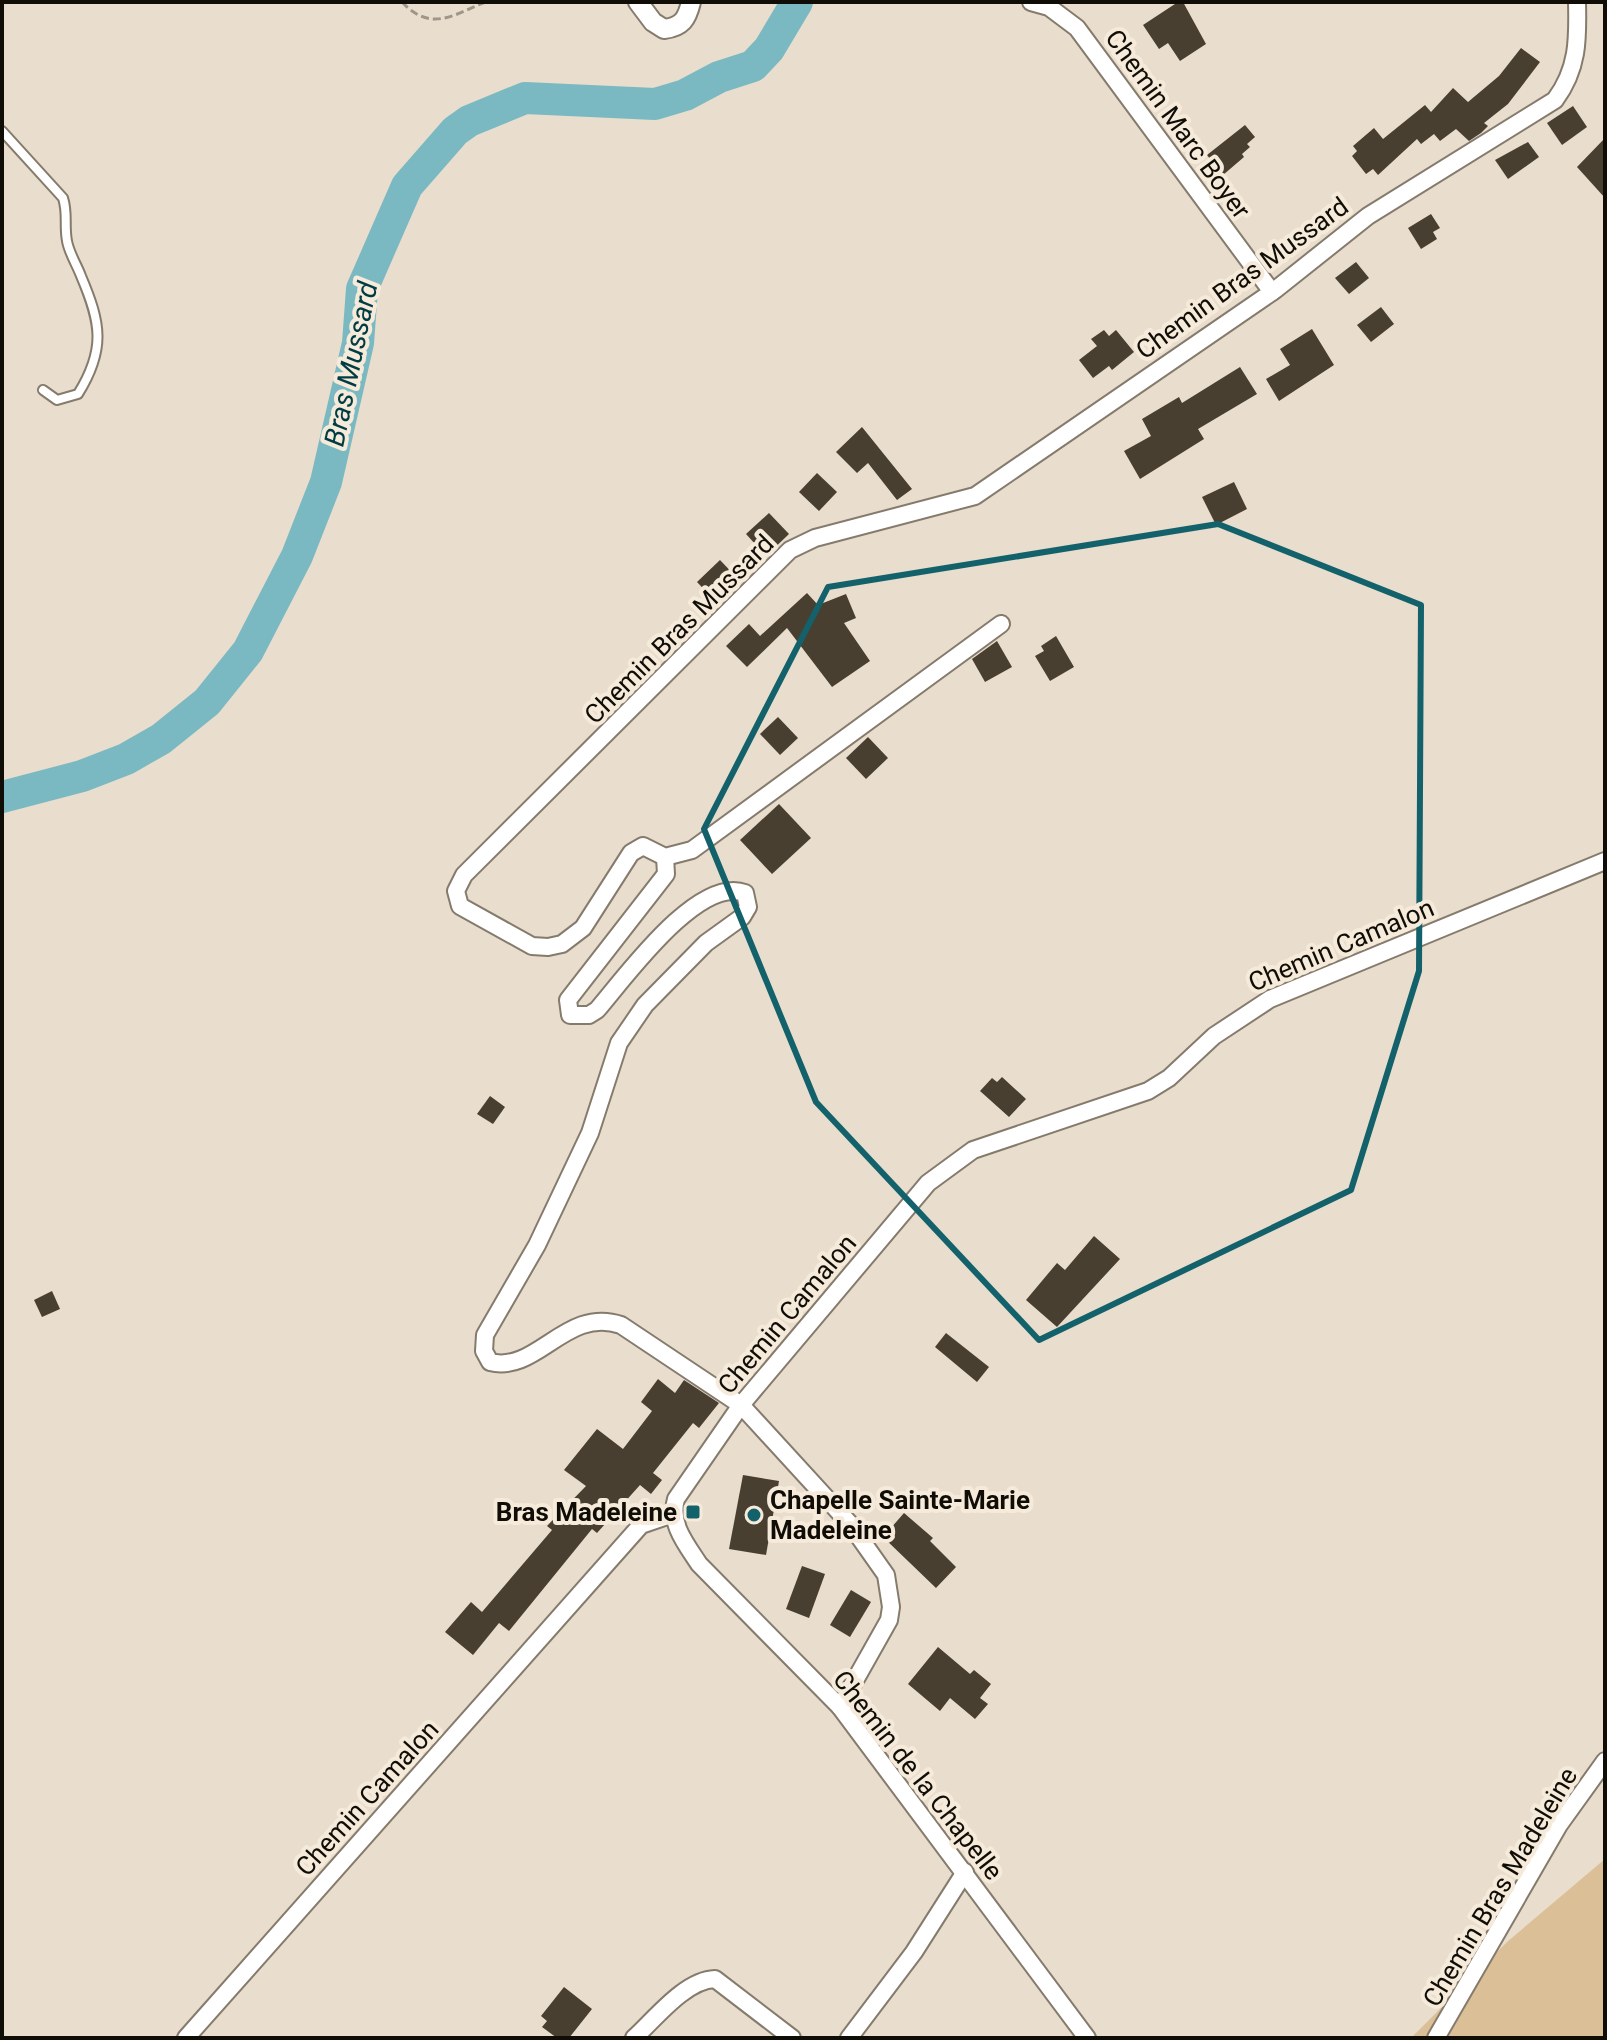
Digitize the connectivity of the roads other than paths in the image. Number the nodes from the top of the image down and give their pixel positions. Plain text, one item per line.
1 (638, 2) edge
2 (691, 2) edge
3 (1031, 2) edge
4 (1577, 2) edge
5 (2, 131) edge
6 (1272, 292) junction
7 (43, 390) dead end
8 (1001, 624) dead end
9 (665, 857) junction
10 (1605, 861) edge
11 (741, 1405) junction
12 (673, 1514) junction
13 (840, 1707) junction
14 (1605, 1761) edge
15 (965, 1872) junction
16 (186, 2038) edge
17 (634, 2038) edge
18 (792, 2038) edge
19 (849, 2038) edge
20 (1087, 2038) edge
21 (1436, 2038) edge

1 - 2 street
3 - 6 street, Chemin Marc Boyer
4 - 6 street, Chemin Bras Mussard
5 - 7 lane
6 - 9 street, Chemin Bras Mussard
8 - 9 street, Chemin Bras Mussard
9 - 11 street
10 - 11 street, Chemin Camalon
11 - 12 street, Chemin Camalon
11 - 13 street
12 - 13 street, Chemin de la Chapelle
12 - 16 street, Chemin Camalon
13 - 15 street, Chemin de la Chapelle
14 - 21 street, Chemin Bras Madeleine
15 - 19 street
15 - 20 street, Chemin de la Chapelle
17 - 18 street

